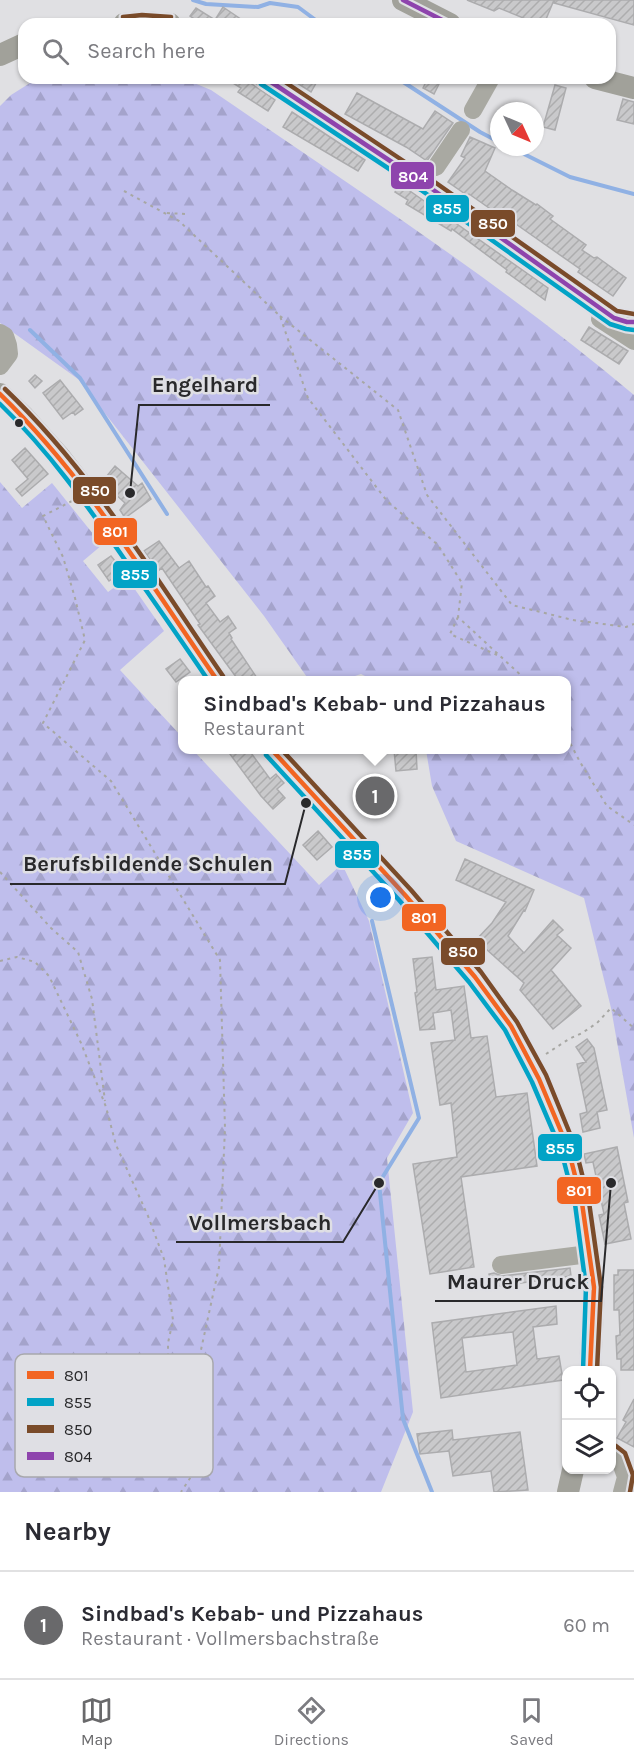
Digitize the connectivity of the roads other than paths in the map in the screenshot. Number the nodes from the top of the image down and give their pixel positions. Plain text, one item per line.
1 (404, 0) edge
2 (438, 18) edge
3 (18, 47) edge
4 (0, 55) edge
5 (616, 83) edge
6 (274, 84) edge
7 (488, 84) edge
8 (634, 88) edge
9 (473, 110) dead end
10 (461, 130) dead end
11 (436, 167) dead end
12 (563, 282) junction
13 (634, 322) edge
14 (0, 333) edge
15 (634, 341) edge
16 (0, 366) edge
17 (0, 394) edge
18 (214, 676) edge
19 (277, 754) edge
20 (589, 1254) junction
21 (501, 1265) dead end
22 (590, 1366) edge
23 (616, 1455) edge
24 (572, 1474) edge
25 (568, 1492) edge
26 (622, 1492) edge

1 - 2 main road
3 - 4 main road
5 - 8 main road
6 - 12 main road
7 - 9 street
10 - 11 street
12 - 13 main road
12 - 15 street
14 - 16 street
17 - 18 main road
19 - 20 main road
20 - 21 street
20 - 22 main road
23 - 26 street
24 - 25 main road

